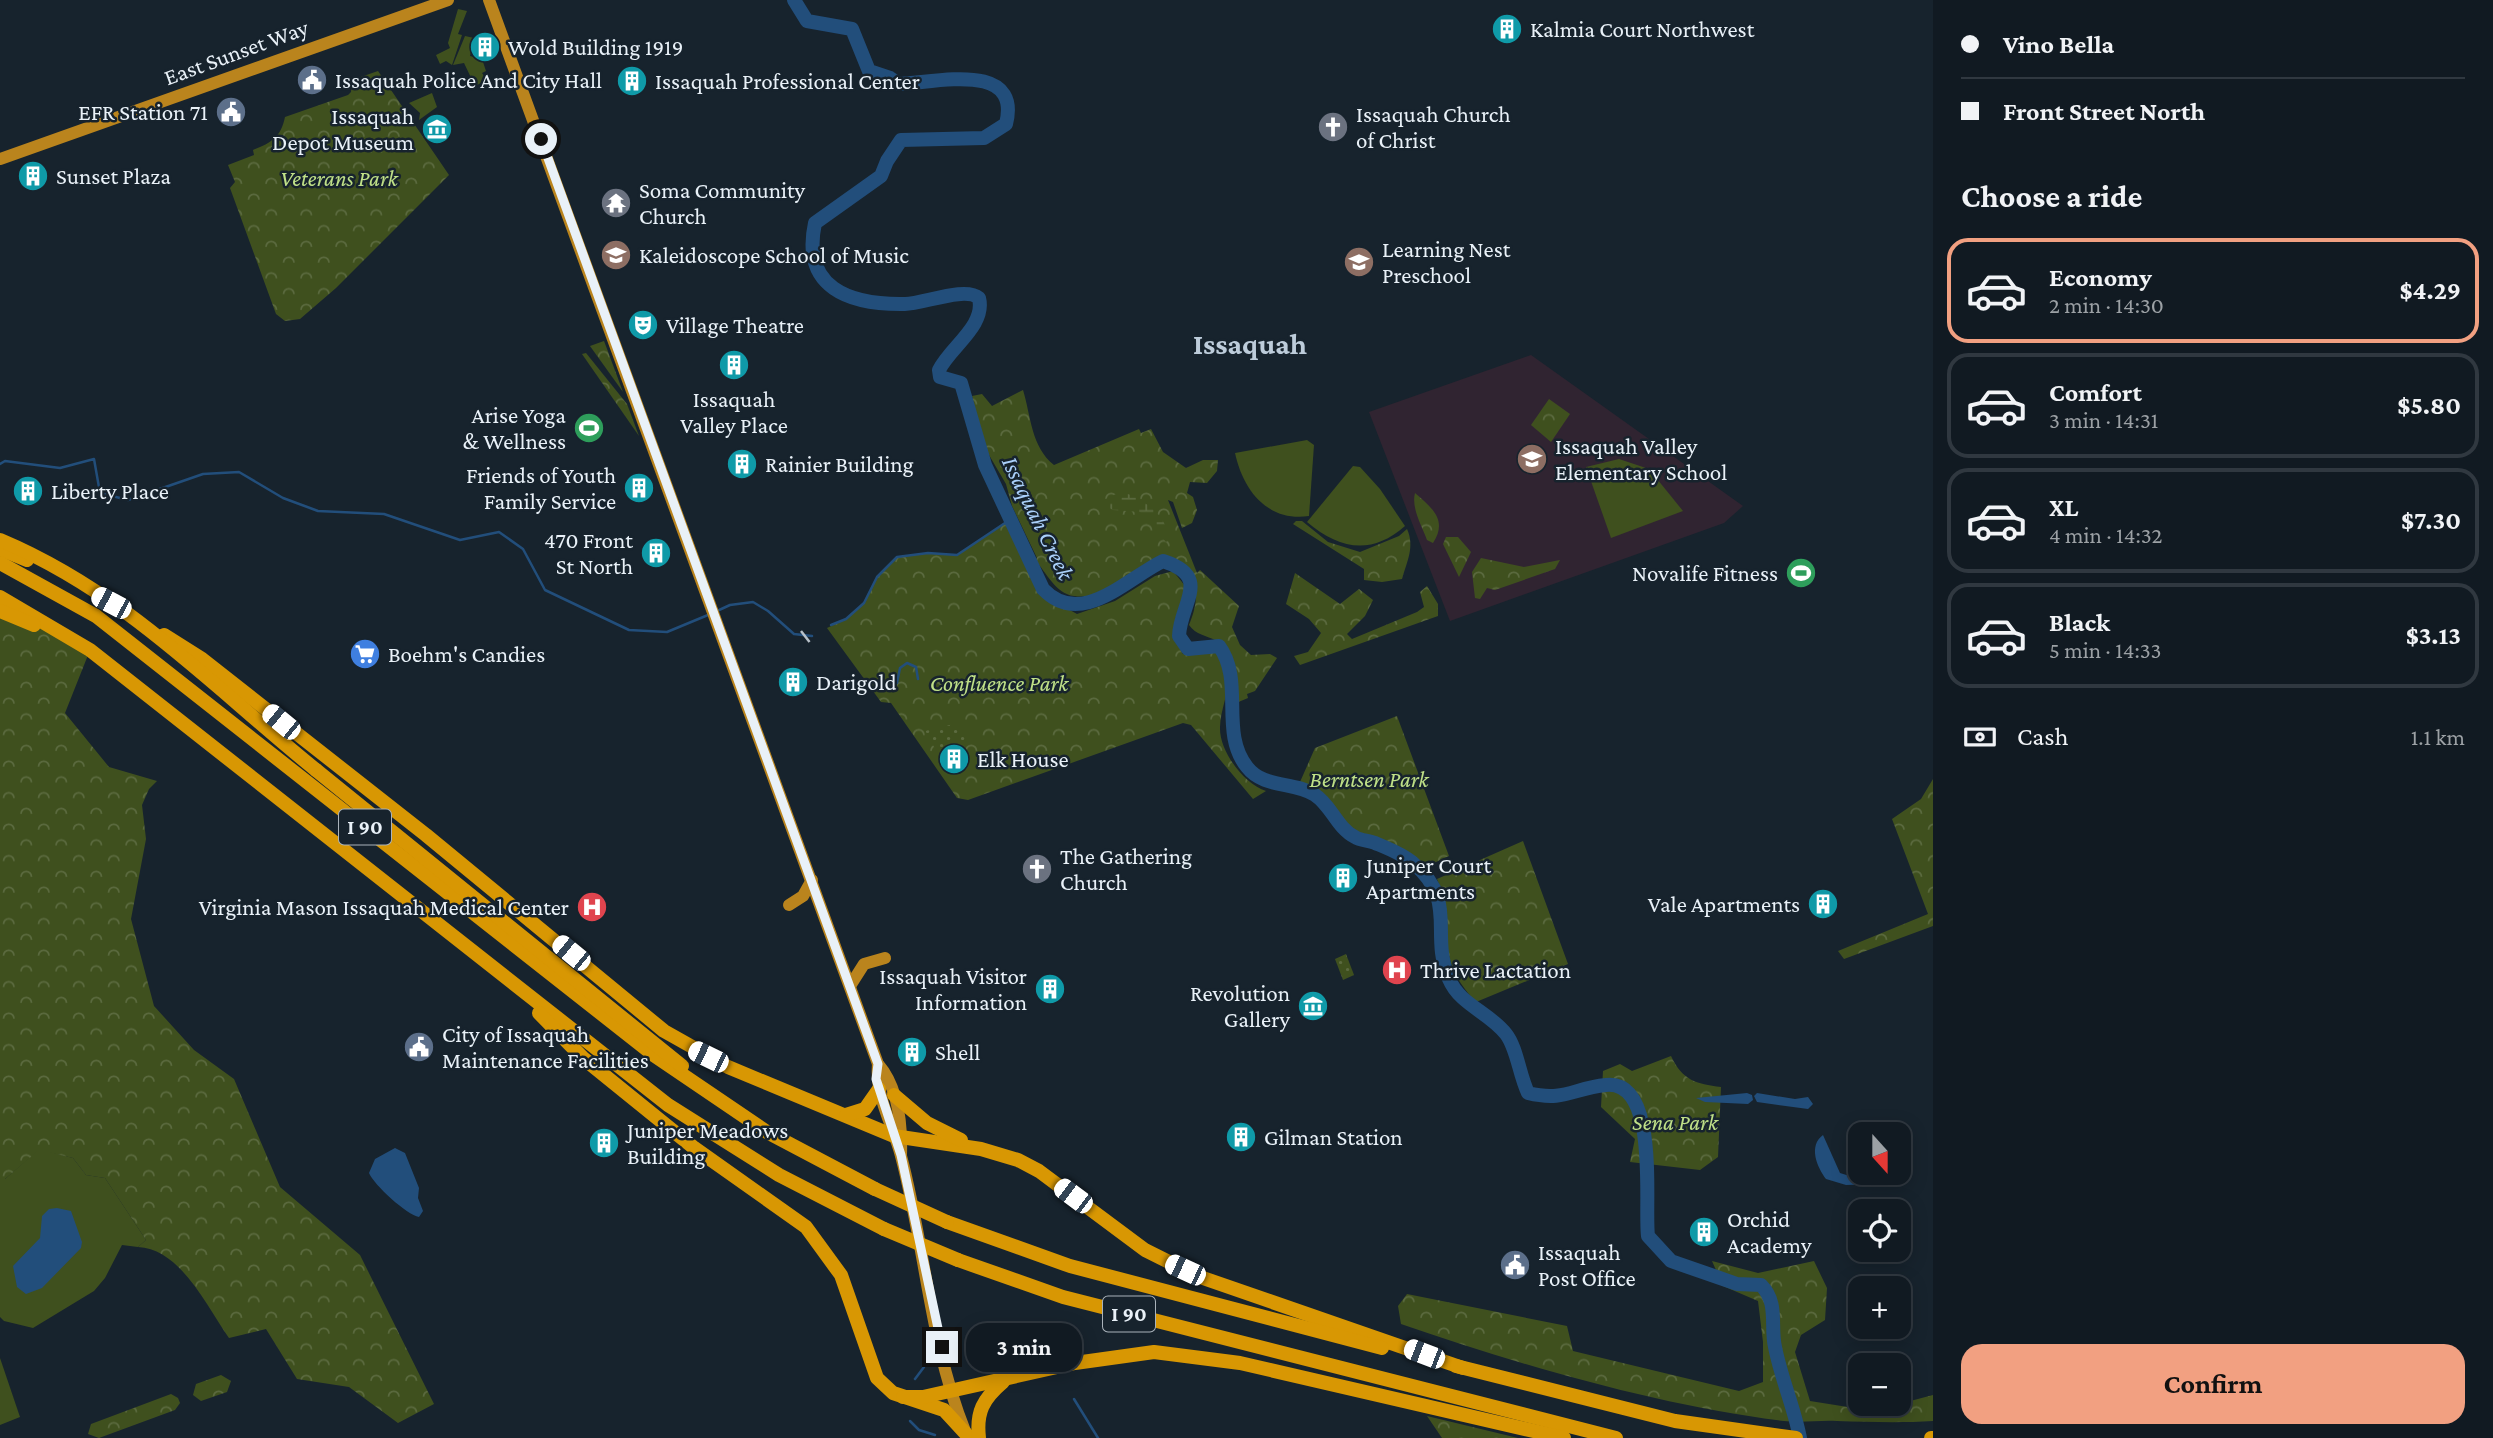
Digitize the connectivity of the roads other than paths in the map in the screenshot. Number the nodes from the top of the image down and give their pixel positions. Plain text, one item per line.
1 (448, 0) edge
2 (489, 0) edge
3 (0, 159) edge
4 (0, 540) edge
5 (0, 549) edge
6 (0, 563) edge
7 (0, 597) edge
8 (0, 611) edge
9 (90, 650) junction
10 (812, 880) junction
11 (789, 905) dead end
12 (886, 958) dead end
13 (501, 974) junction
14 (850, 986) junction
15 (878, 1064) junction
16 (879, 1089) junction
17 (894, 1095) junction
18 (722, 1103) junction
19 (846, 1115) junction
20 (898, 1137) junction
21 (981, 1149) junction
22 (1405, 1350) junction
23 (1010, 1380) junction
24 (952, 1391) junction
25 (903, 1397) junction
26 (971, 1437) edge
27 (1778, 1437) edge
28 (1564, 1438) edge
29 (1616, 1438) edge
30 (1796, 1438) edge

1 - 3 main road, East Sunset Way
2 - 10 main road
4 - 18 highway, bridge
5 - 19 highway
6 - 18 highway, I 90
7 - 9 highway, I 90
8 - 9 highway
9 - 13 highway, I 90
10 - 11 main road
10 - 14 main road
12 - 14 main road
13 - 25 highway
13 - 29 highway, I 90, bridge
14 - 15 main road
15 - 16 main road
15 - 17 main road
16 - 19 highway
16 - 20 main road
17 - 20 main road
17 - 21 highway
18 - 22 highway, I 90, bridge
19 - 20 highway
20 - 21 highway
20 - 24 main road
21 - 22 highway
22 - 27 highway
23 - 24 highway
23 - 26 highway
23 - 28 highway
24 - 25 highway
24 - 26 main road
25 - 26 highway
27 - 30 highway

